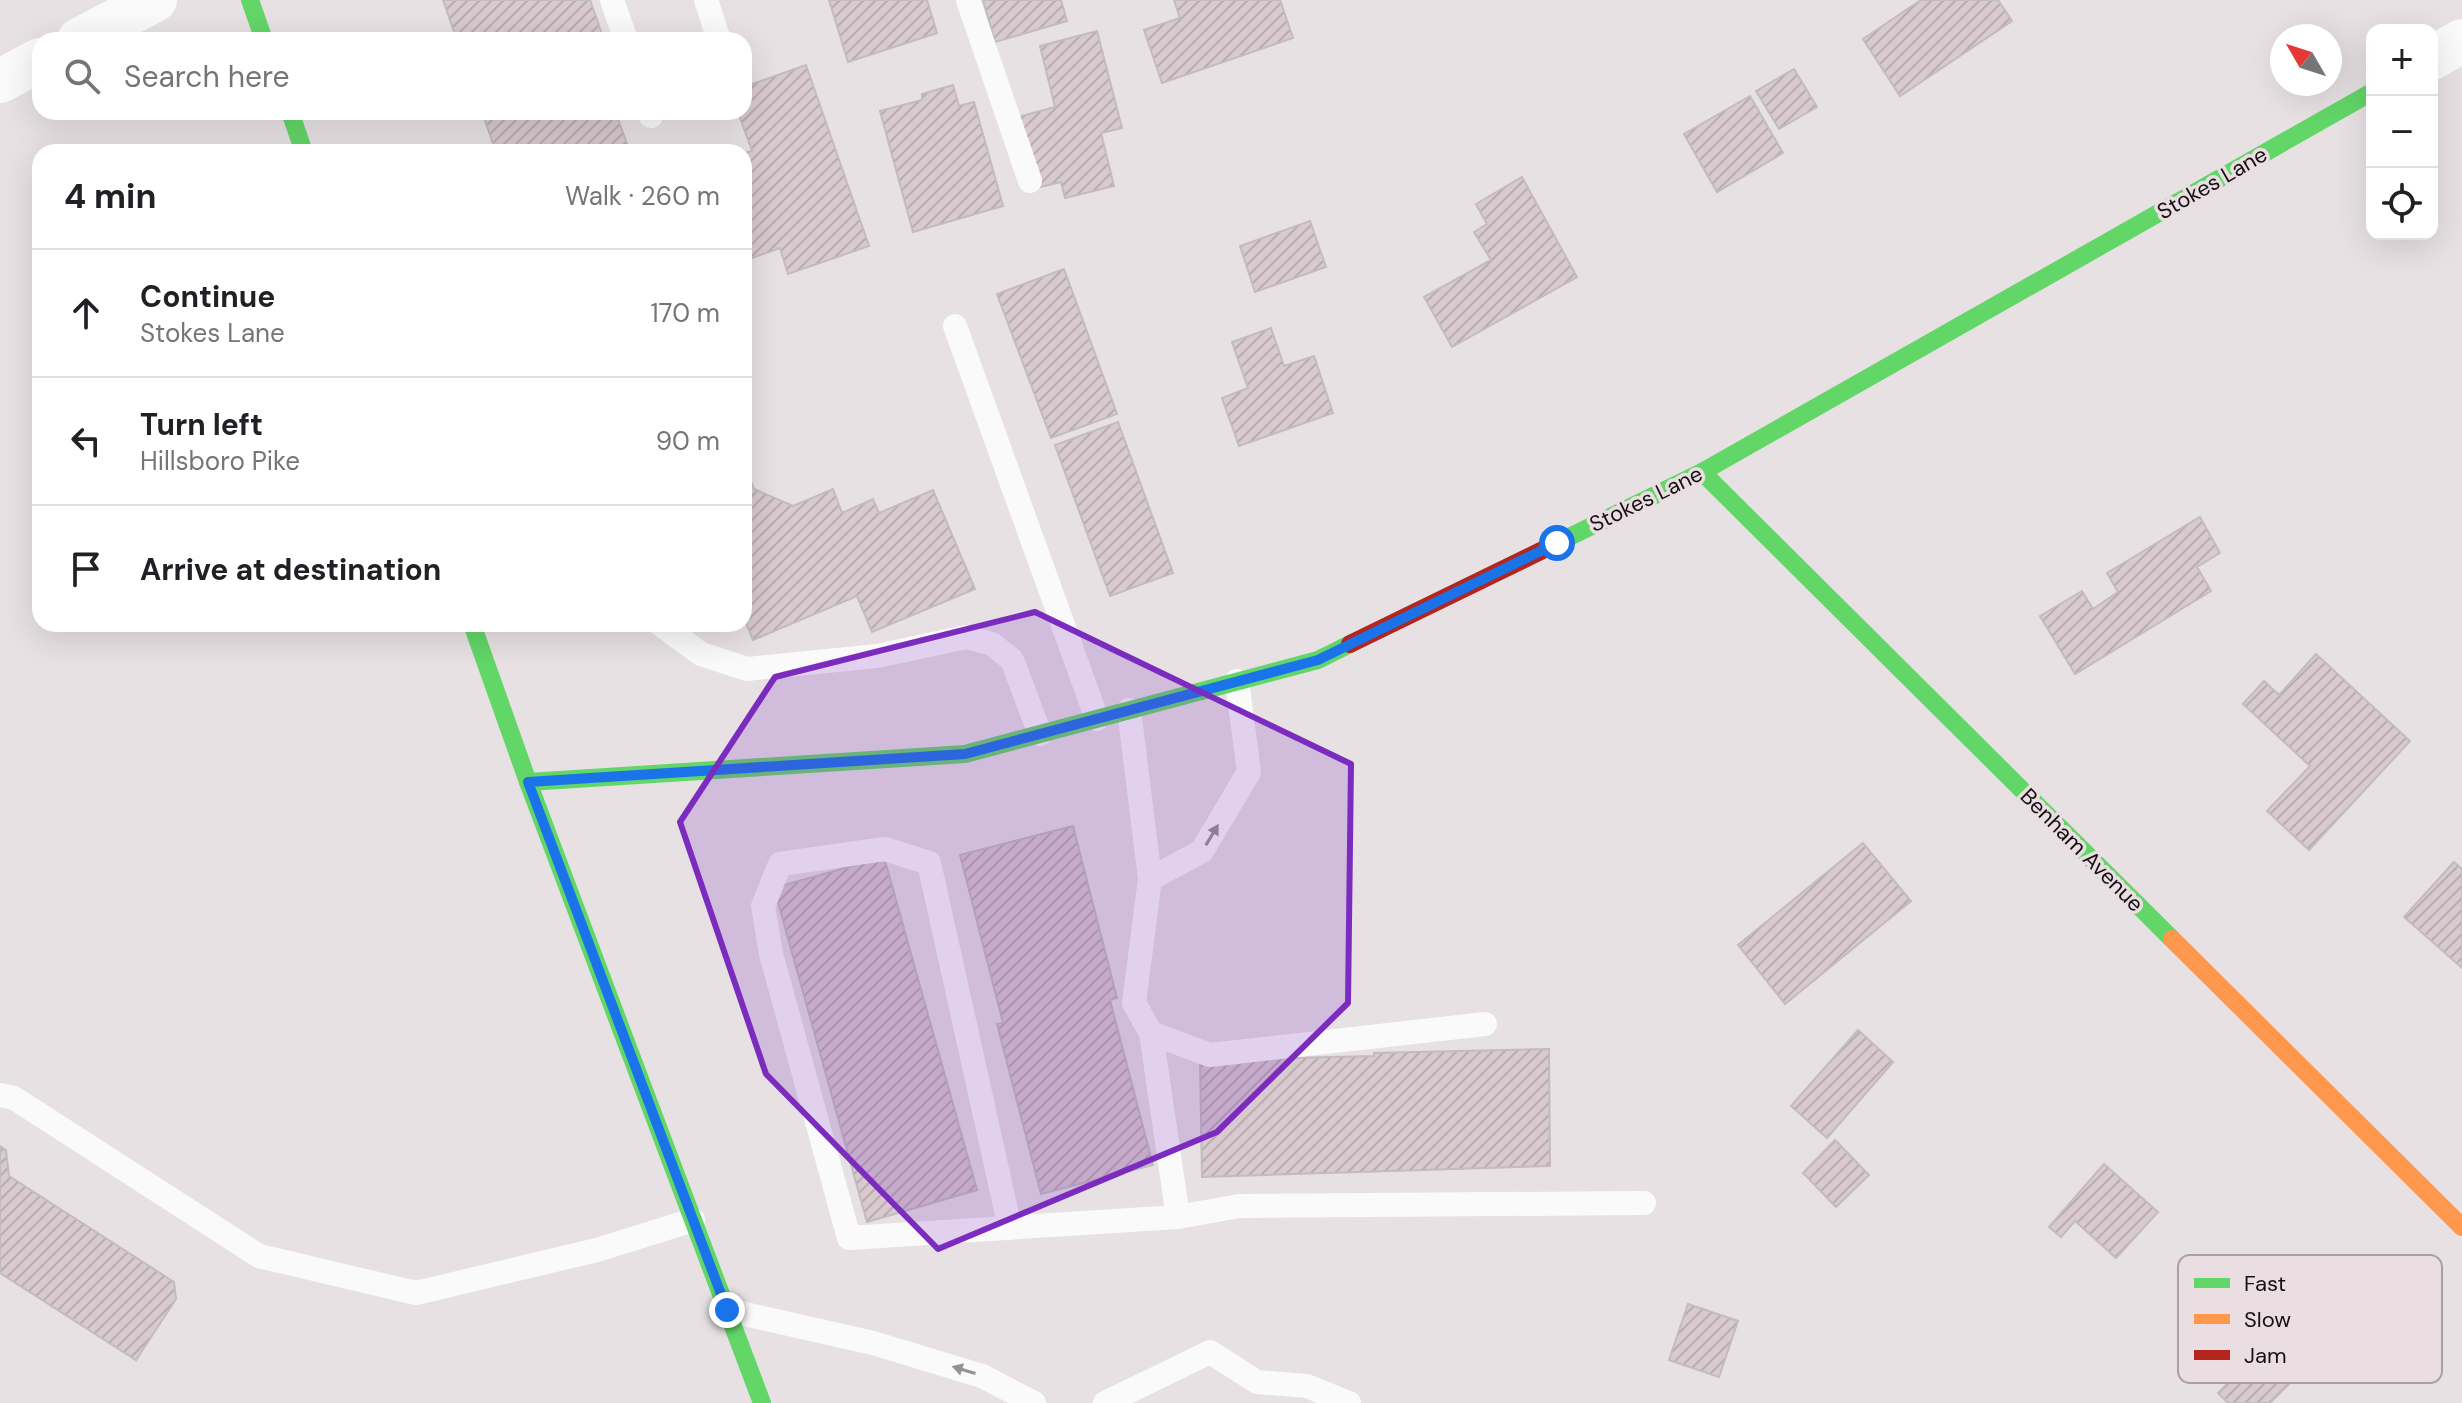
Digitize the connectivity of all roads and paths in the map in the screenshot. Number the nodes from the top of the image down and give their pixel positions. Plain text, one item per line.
1 (155, 0) edge
2 (250, 0) edge
3 (612, 0) edge
4 (706, 0) edge
5 (968, 0) edge
6 (94, 32) edge
7 (261, 32) edge
8 (623, 32) edge
9 (716, 32) edge
10 (2462, 41) edge
11 (2438, 55) edge
12 (32, 64) edge
13 (0, 81) edge
14 (2366, 95) edge
15 (293, 120) edge
16 (301, 144) edge
17 (1030, 181) dead end
18 (955, 326) dead end
19 (1702, 472) junction
20 (475, 632) edge
21 (671, 632) edge
22 (1237, 681) junction
23 (1129, 710) junction
24 (1097, 719) junction
25 (1040, 734) junction
26 (528, 782) junction
27 (1150, 879) junction
28 (1485, 1024) dead end
29 (1151, 1033) junction
30 (0, 1095) edge
31 (1644, 1203) dead end
32 (1178, 1217) junction
33 (693, 1220) junction
34 (2462, 1227) edge
35 (1010, 1228) junction
36 (727, 1310) junction
37 (762, 1403) edge
38 (1034, 1403) edge
39 (1105, 1403) edge
40 (1349, 1403) edge

1 - 6 street
2 - 7 street
3 - 8 lane
4 - 9 lane
5 - 17 lane
10 - 11 street
12 - 13 street
14 - 19 street, Stokes Lane
15 - 16 street
18 - 24 lane
19 - 22 street, Stokes Lane
19 - 34 street, Benham Avenue
20 - 26 street
21 - 25 lane
22 - 23 street, Stokes Lane
27 -> 22 lane
23 - 24 street, Stokes Lane
23 - 27 lane
24 - 25 street, Stokes Lane
25 - 26 street, Stokes Lane
26 - 33 street
27 - 29 lane
28 - 29 lane
29 - 32 lane
30 - 33 lane
31 - 32 lane
32 - 35 lane
33 - 36 street
35 - 35 lane
36 - 37 street
38 -> 36 lane
39 - 40 lane

